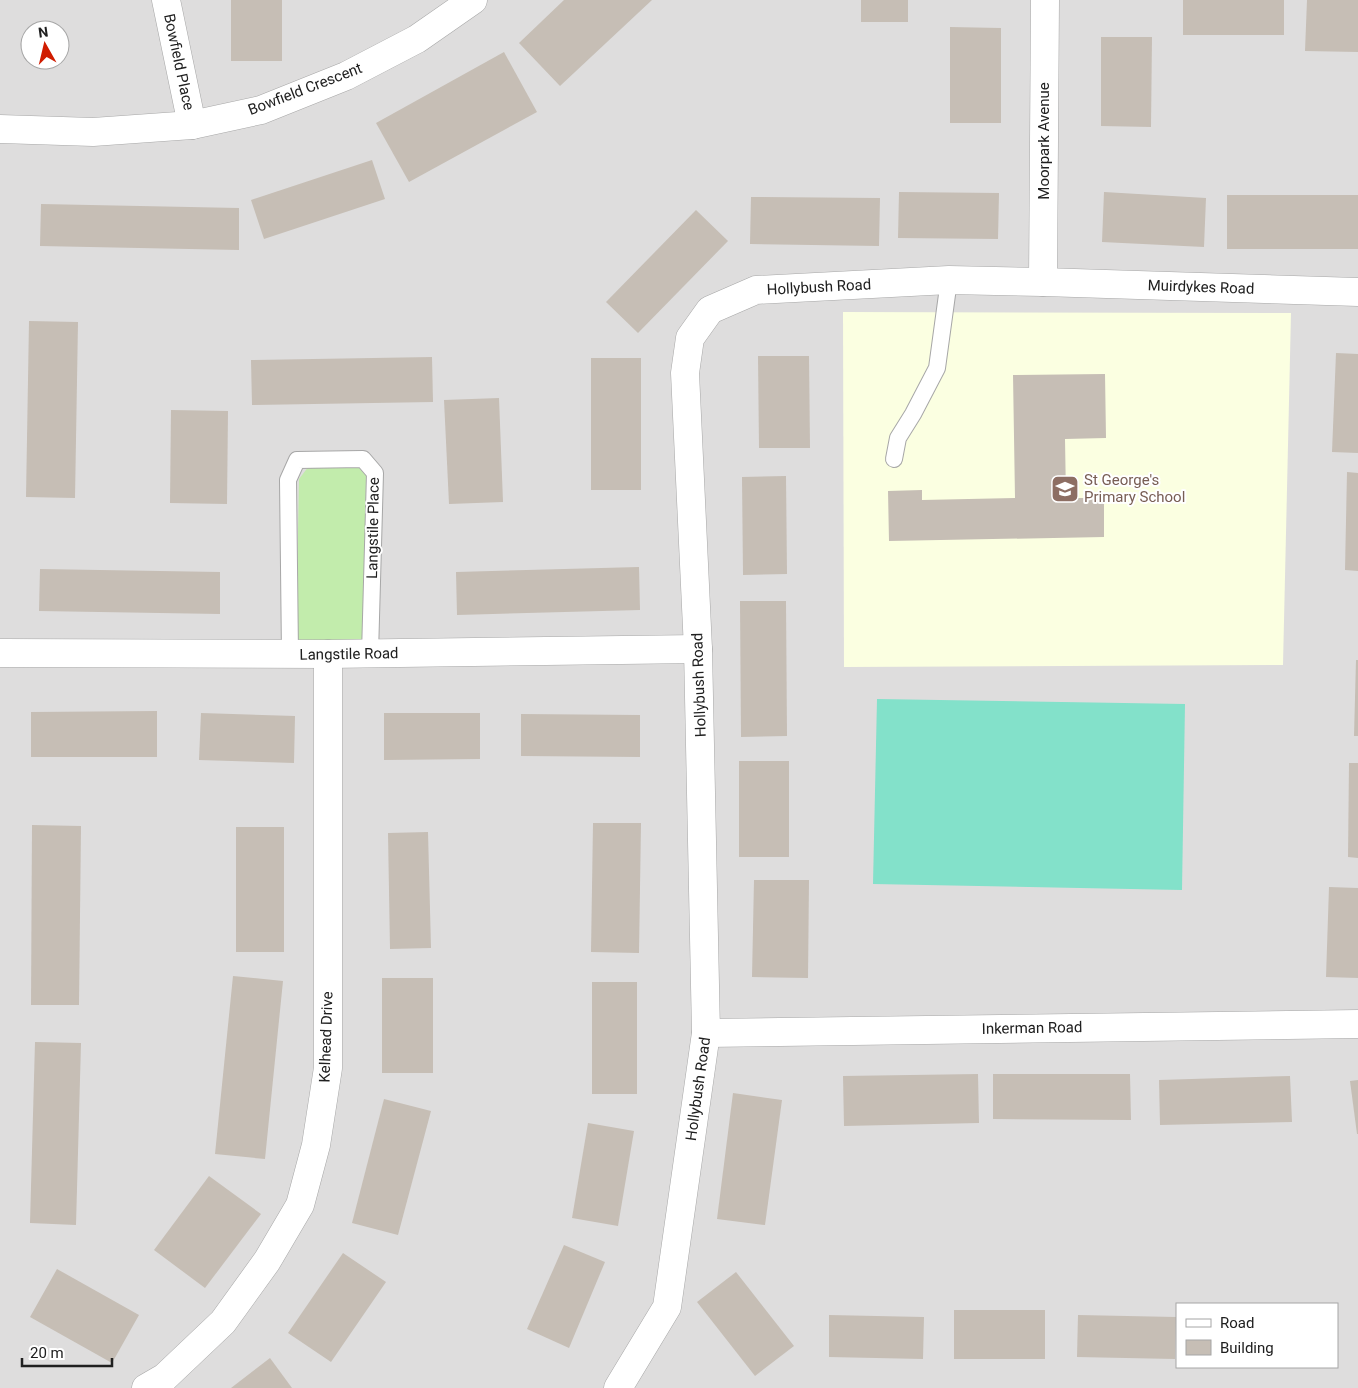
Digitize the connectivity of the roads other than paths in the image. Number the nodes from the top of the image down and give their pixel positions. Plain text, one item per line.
1 (166, 0) edge
2 (473, 0) edge
3 (1045, 0) edge
4 (192, 125) junction
5 (0, 128) edge
6 (949, 280) junction
7 (1043, 282) junction
8 (1358, 292) edge
9 (894, 458) dead end
10 (698, 649) junction
11 (0, 653) edge
12 (290, 654) junction
13 (328, 654) junction
14 (370, 654) junction
15 (1358, 1024) edge
16 (706, 1033) junction
17 (146, 1388) edge
18 (618, 1388) edge

1 - 4 street, Bowfield Place
2 - 4 street, Bowfield Crescent
3 - 7 street, Moorpark Avenue
4 - 5 street, Bowfield Crescent
6 - 7 street, Hollybush Road
6 - 9 lane
6 - 10 street, Hollybush Road
7 - 8 street, Muirdykes Road
10 - 14 street, Langstile Road
10 - 16 street, Hollybush Road
11 - 12 street, Langstile Road
12 - 13 street, Langstile Road
12 - 14 lane, Langstile Place
13 - 14 street, Langstile Road
13 - 17 street, Kelhead Drive
15 - 16 street, Inkerman Road
16 - 18 street, Hollybush Road

